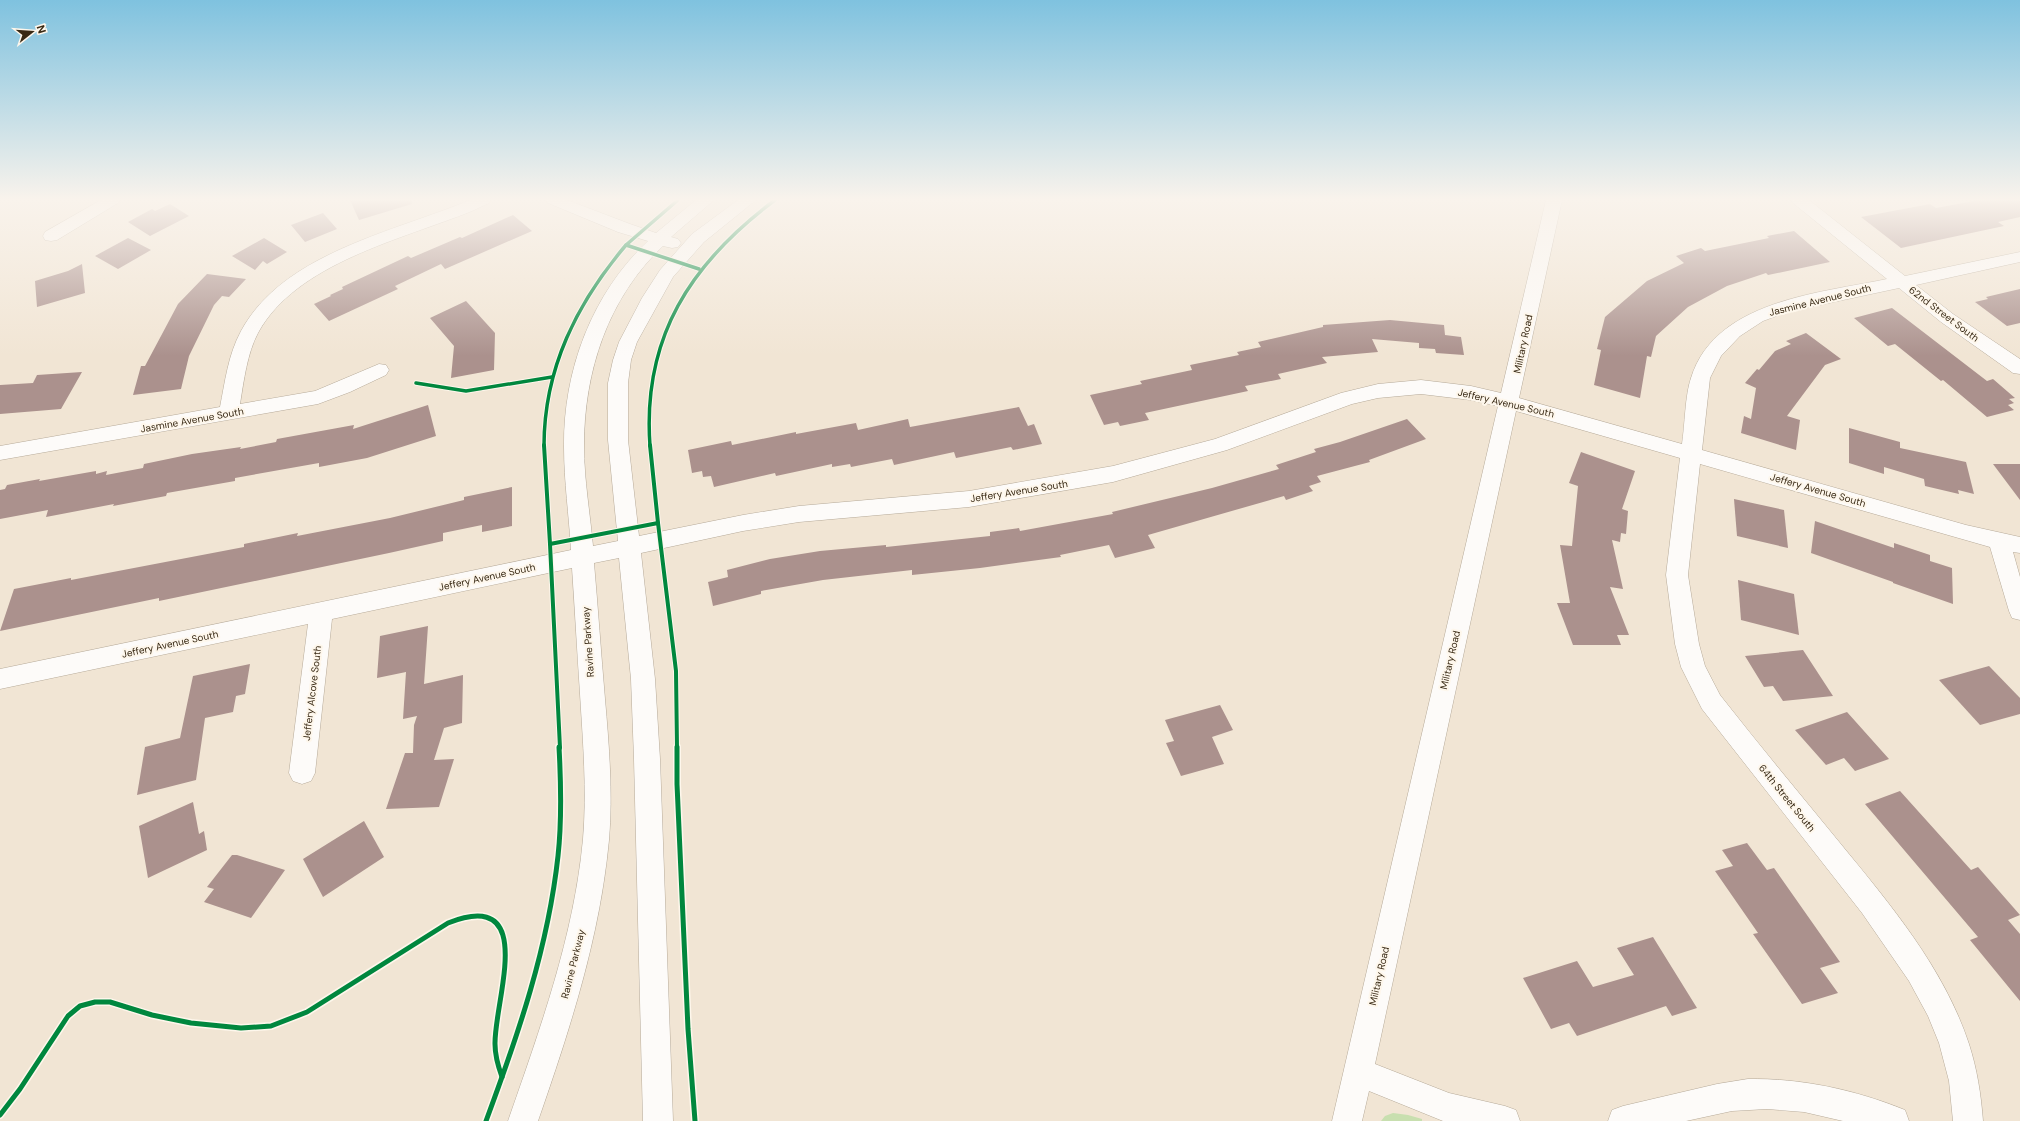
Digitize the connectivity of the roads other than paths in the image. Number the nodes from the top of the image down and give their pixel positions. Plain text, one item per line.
1 (349, 252) edge
2 (647, 252) edge
3 (684, 252) edge
4 (1543, 252) edge
5 (1865, 252) edge
6 (2020, 257) edge
7 (1901, 281) junction
8 (2020, 368) edge
9 (379, 370) dead end
10 (1510, 402) junction
11 (229, 413) junction
12 (0, 453) edge
13 (1692, 453) junction
14 (2010, 543) edge
15 (629, 546) junction
16 (582, 557) junction
17 (2020, 611) edge
18 (322, 612) junction
19 (0, 679) edge
20 (302, 773) dead end
21 (1358, 1072) junction
22 (523, 1121) edge
23 (658, 1121) edge
24 (1347, 1121) edge
25 (1505, 1121) edge
26 (1623, 1121) edge
27 (1894, 1121) edge
28 (1968, 1121) edge

1 - 11 street
2 - 16 street, Ravine Parkway
3 - 15 street
4 - 10 street, Military Road
5 - 7 street, 62nd Street South
6 - 7 street, Jasmine Avenue South
7 - 8 street, 62nd Street South
7 - 13 street, Jasmine Avenue South
9 - 11 street, Jasmine Avenue South
10 - 13 street, Jeffery Avenue South
10 - 15 street, Jeffery Avenue South
10 - 21 street, Military Road
11 - 12 street, Jasmine Avenue South
13 - 14 street, Jeffery Avenue South
13 - 28 street, 64th Street South
14 - 17 street
15 - 16 street, Jeffery Avenue South
15 - 23 street
16 - 18 street, Jeffery Avenue South
16 - 22 street, Ravine Parkway
18 - 19 street, Jeffery Avenue South
18 - 20 street, Jeffery Alcove South
21 - 24 street, Military Road
21 - 25 street
26 - 27 street

